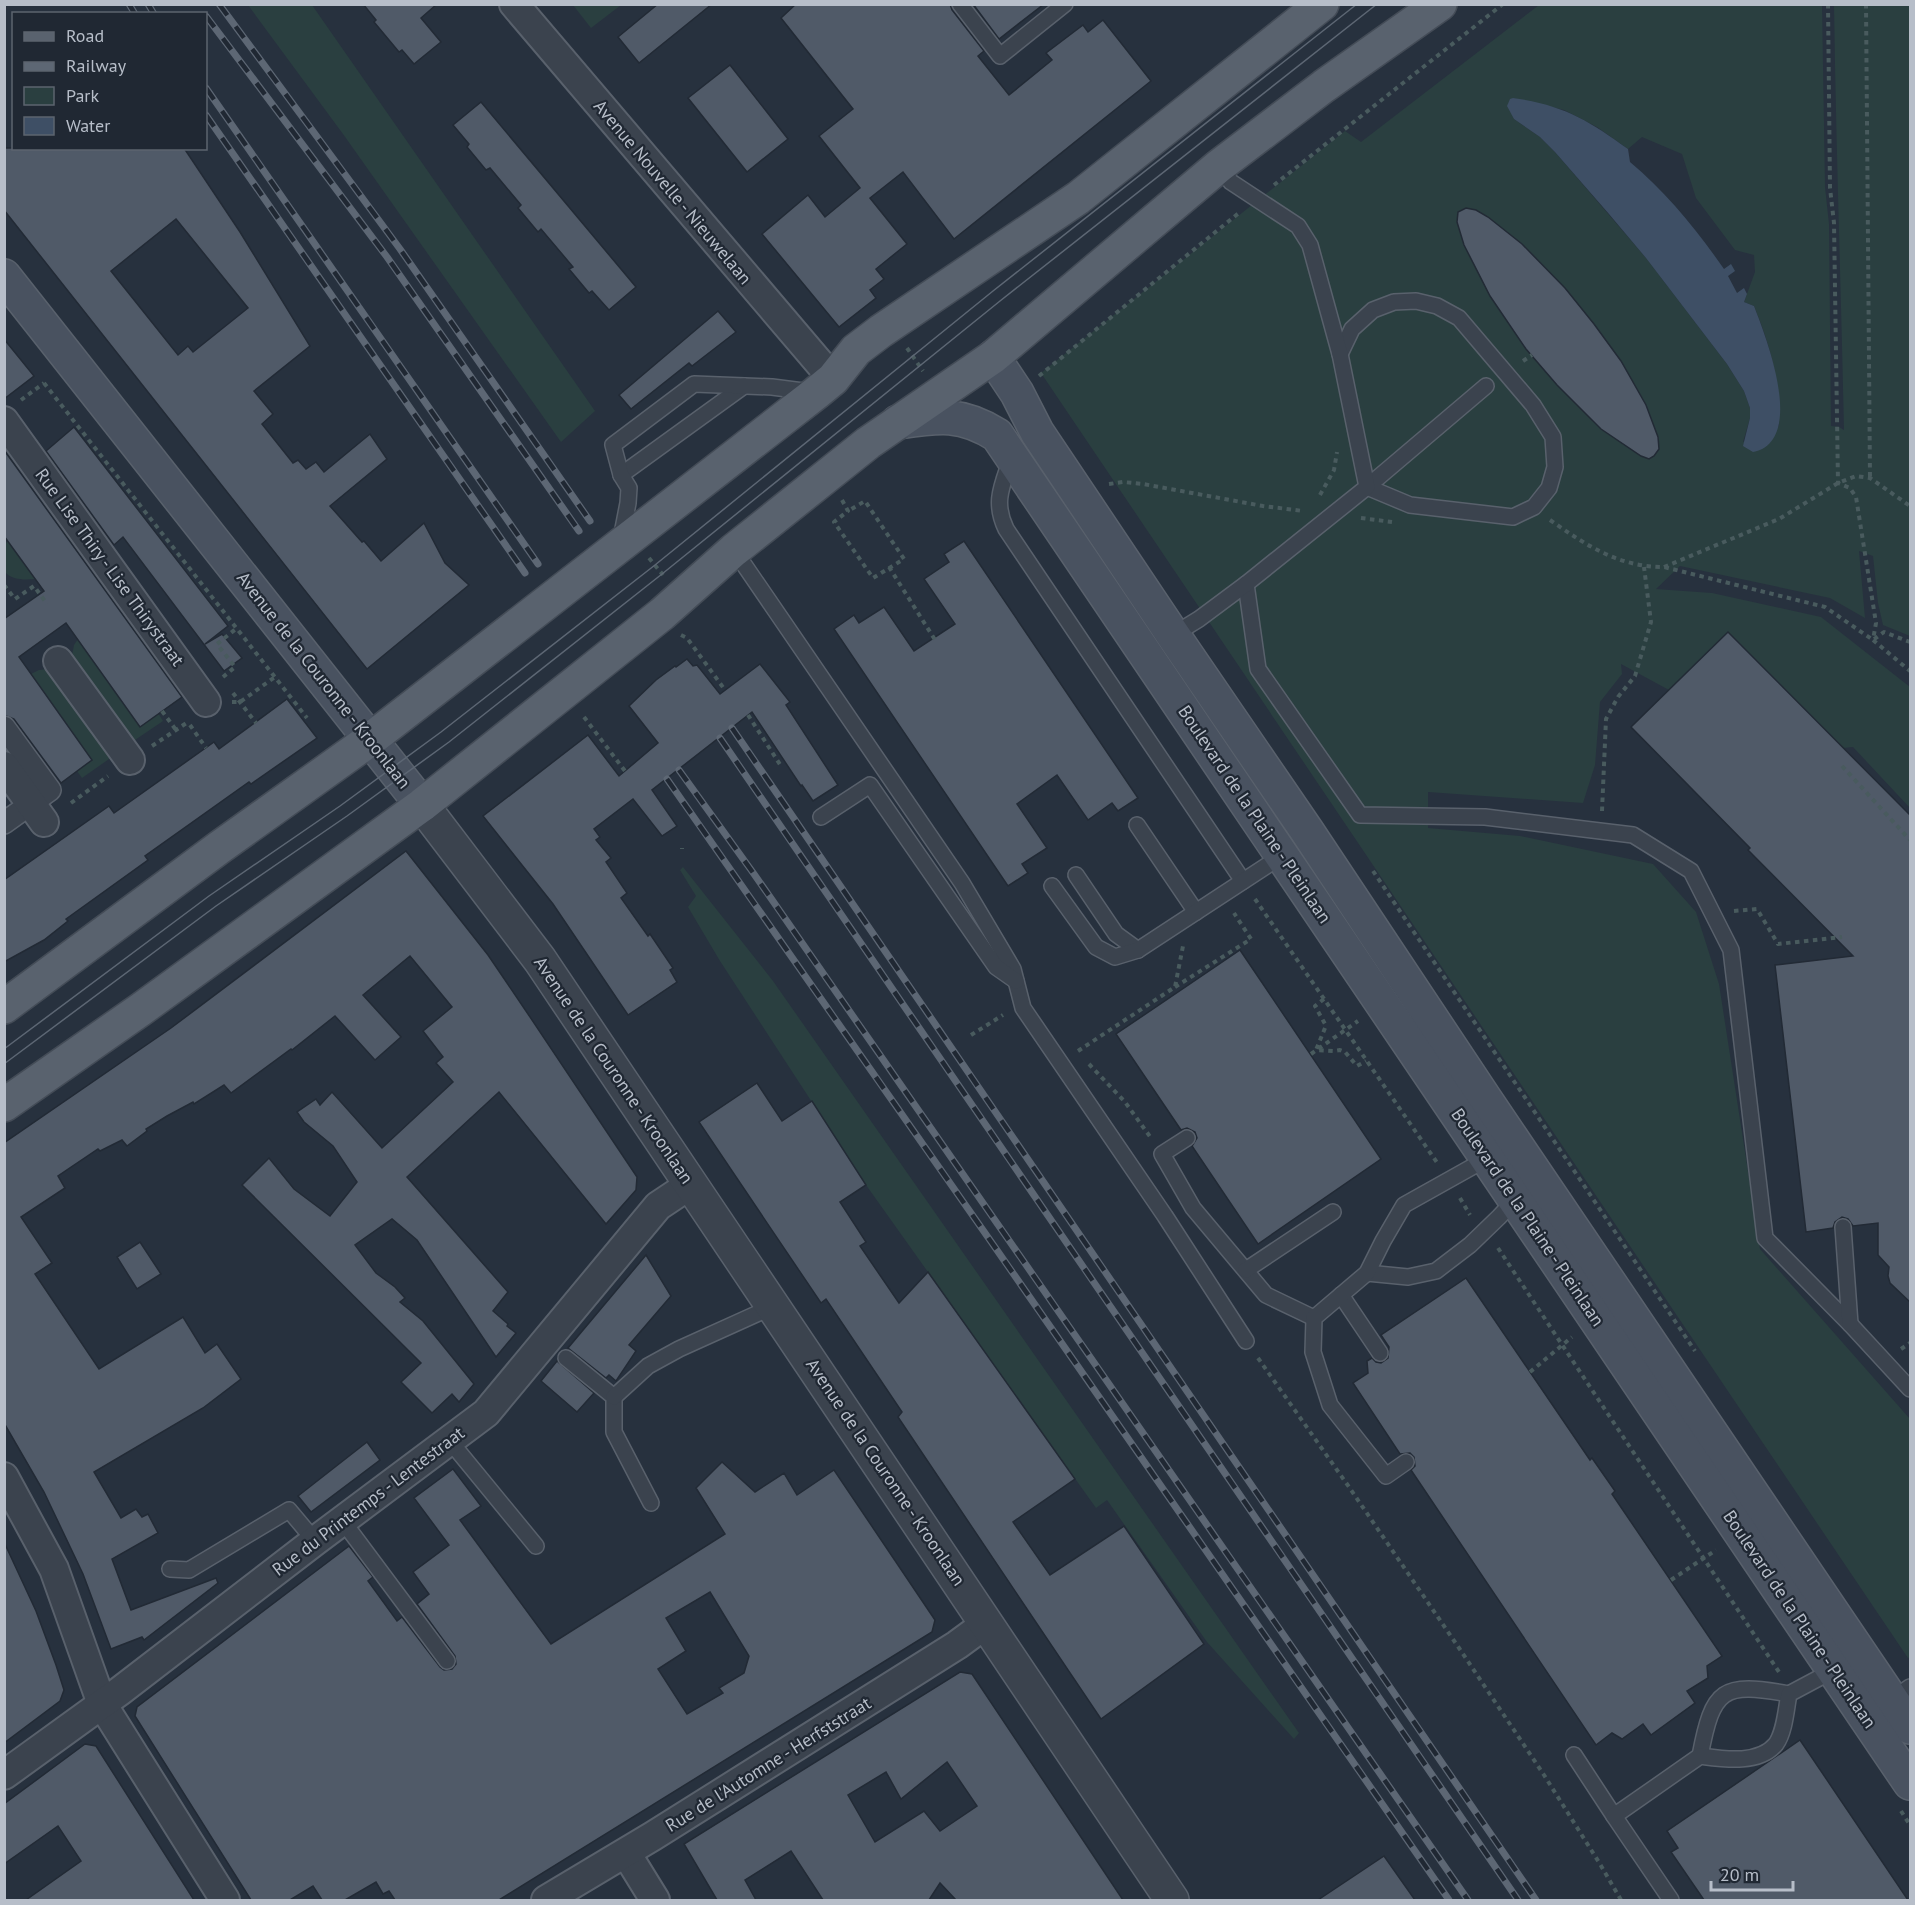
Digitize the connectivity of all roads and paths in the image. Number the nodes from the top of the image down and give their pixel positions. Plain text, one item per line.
1 (514, 4) edge
2 (960, 4) edge
3 (1065, 4) edge
4 (1322, 4) edge
5 (1440, 4) edge
6 (1503, 4) edge
7 (1828, 4) edge
8 (1866, 4) edge
9 (1219, 166) junction
10 (1256, 199) junction
11 (1240, 212) junction
12 (1250, 217) dead end
13 (4, 276) edge
14 (904, 345) dead end
15 (1340, 354) junction
16 (993, 357) junction
17 (927, 377) dead end
18 (1037, 378) dead end
19 (44, 383) dead end
20 (744, 386) junction
21 (824, 386) junction
22 (1486, 386) dead end
23 (898, 422) junction
24 (7, 430) edge
25 (1037, 432) junction
26 (1338, 444) dead end
27 (1010, 454) junction
28 (621, 475) junction
29 (1870, 478) junction
30 (1838, 483) junction
31 (1367, 487) junction
32 (1316, 499) dead end
33 (841, 500) dead end
34 (1911, 506) edge
35 (848, 511) junction
36 (1305, 511) dead end
37 (1545, 517) dead end
38 (1297, 518) dead end
39 (619, 545) junction
40 (734, 550) junction
41 (890, 567) junction
42 (1644, 567) junction
43 (1664, 567) junction
44 (1246, 584) junction
45 (4, 585) edge
46 (47, 604) dead end
47 (672, 618) junction
48 (237, 628) junction
49 (1173, 635) junction
50 (1874, 640) junction
51 (1911, 642) edge
52 (938, 643) dead end
53 (1143, 651) junction
54 (58, 661) dead end
55 (1911, 671) edge
56 (275, 677) junction
57 (222, 678) dead end
58 (725, 690) dead end
59 (162, 711) dead end
60 (197, 712) joint
61 (748, 715) dead end
62 (584, 717) dead end
63 (307, 718) dead end
64 (256, 723) dead end
65 (4, 727) edge
66 (176, 730) dead end
67 (371, 739) junction
68 (206, 748) dead end
69 (130, 760) dead end
70 (4, 766) edge
71 (781, 766) dead end
72 (1842, 766) dead end
73 (625, 771) dead end
74 (422, 805) junction
75 (1611, 812) dead end
76 (37, 813) junction
77 (821, 817) dead end
78 (4, 823) edge
79 (1137, 825) dead end
80 (1911, 840) edge
81 (1283, 855) junction
82 (1076, 875) dead end
83 (1243, 881) junction
84 (1052, 886) dead end
85 (1222, 894) junction
86 (1192, 915) junction
87 (1736, 921) dead end
88 (1842, 937) dead end
89 (1138, 950) junction
90 (1430, 953) dead end
91 (1016, 981) junction
92 (1175, 987) junction
93 (1324, 999) junction
94 (4, 1007) edge
95 (1364, 1017) dead end
96 (1345, 1030) junction
97 (1071, 1042) dead end
98 (1317, 1050) junction
99 (1078, 1051) junction
100 (1311, 1054) dead end
101 (1366, 1061) junction
102 (4, 1105) edge
103 (1187, 1138) dead end
104 (1162, 1154) junction
105 (1488, 1158) junction
106 (1449, 1180) junction
107 (691, 1184) junction
108 (1516, 1199) junction
109 (1333, 1212) dead end
110 (1844, 1227) dead end
111 (1482, 1233) junction
112 (1246, 1270) junction
113 (1367, 1274) junction
114 (1341, 1295) junction
115 (774, 1306) junction
116 (1314, 1318) junction
117 (1850, 1324) junction
118 (1578, 1333) dead end
119 (1246, 1341) joint
120 (1911, 1343) edge
121 (1564, 1345) junction
122 (1380, 1353) dead end
123 (1896, 1353) dead end
124 (567, 1358) dead end
125 (1700, 1358) dead end
126 (1530, 1372) dead end
127 (1911, 1389) edge
128 (614, 1397) junction
129 (449, 1440) junction
130 (1406, 1462) dead end
131 (4, 1477) edge
132 (651, 1503) dead end
133 (342, 1520) junction
134 (315, 1541) junction
135 (536, 1546) dead end
136 (1722, 1546) dead end
137 (1703, 1559) junction
138 (170, 1569) dead end
139 (1671, 1580) dead end
140 (987, 1623) junction
141 (447, 1661) dead end
142 (1834, 1670) junction
143 (1791, 1693) junction
144 (1890, 1701) edge
145 (102, 1704) junction
146 (1911, 1727) edge
147 (1574, 1755) dead end
148 (1700, 1756) junction
149 (4, 1775) edge
150 (1911, 1783) edge
151 (1614, 1816) junction
152 (626, 1853) junction
153 (225, 1900) edge
154 (546, 1900) edge
155 (655, 1900) edge
156 (1172, 1900) edge
157 (1621, 1900) edge
158 (1671, 1900) edge

1 - 21 street, Avenue Nouvelle - Nieuwelaan
2 - 3 lane
4 - 21 main road
5 - 9 main road
6 - 10 path
7 - 30 path
8 - 29 path
9 - 10 lane
9 - 16 main road
10 - 11 path
10 - 15 lane
11 - 12 path
11 - 18 path
13 - 67 main road, Avenue de la Couronne - Kroonlaan
14 - 17 path
15 - 31 lane
15 - 31 lane
16 - 23 main road
16 - 25 main road, Boulevard de la Plaine - Pleinlaan
19 - 48 path
20 - 21 lane
20 - 28 lane
20 - 28 lane
21 - 39 main road
22 - 31 lane
23 - 27 main road, Boulevard de la Plaine - Pleinlaan
23 - 40 main road
24 - 60 street, Rue Lise Thiry - Lise Thirystraat
25 - 27 street
25 - 49 main road, Boulevard de la Plaine - Pleinlaan
26 - 32 path
27 - 53 main road, Boulevard de la Plaine - Pleinlaan
27 - 83 lane
28 - 39 lane
29 - 30 path
29 - 34 path
30 - 43 path
30 - 50 path
31 - 44 lane
33 - 35 path
35 - 41 path
35 - 41 path
36 - 38 path
37 - 42 path
39 - 47 path
39 - 67 main road
40 - 47 main road
40 - 91 lane
41 - 52 path
42 - 43 path
42 - 75 path
43 - 50 path
44 - 49 lane
44 - 117 lane
45 - 46 path
47 - 58 path
47 - 74 main road
48 - 56 path
48 - 57 path
49 - 53 street
49 - 144 main road, Boulevard de la Plaine - Pleinlaan
50 - 51 path
50 - 55 path
53 - 81 main road, Boulevard de la Plaine - Pleinlaan
54 - 69 street
56 - 63 path
56 - 64 path
59 - 66 path
60 - 68 path
61 - 71 path
62 - 73 path
65 - 76 street
67 - 74 main road, Avenue de la Couronne - Kroonlaan
67 - 94 main road
70 - 76 street
72 - 80 path
74 - 102 main road
74 - 107 street, Avenue de la Couronne - Kroonlaan
76 - 78 street
77 - 91 lane
79 - 86 lane
81 - 83 lane
81 - 105 main road, Boulevard de la Plaine - Pleinlaan
82 - 89 lane
83 - 85 lane
83 - 93 path
84 - 89 lane
85 - 86 lane
85 - 92 path
86 - 89 lane
86 - 92 path
87 - 88 path
90 - 125 path
91 - 119 lane
92 - 99 path
93 - 96 path
93 - 98 path
95 - 96 path
96 - 98 path
96 - 101 path
97 - 99 path
98 - 100 path
98 - 101 path
99 - 104 path
101 - 106 path
103 - 104 lane
104 - 112 lane
105 - 106 lane
105 - 108 main road, Boulevard de la Plaine - Pleinlaan
106 - 111 path
106 - 113 lane
107 - 115 street, Avenue de la Couronne - Kroonlaan
107 - 129 street, Rue du Printemps - Lentestraat
108 - 111 lane
108 - 142 main road, Boulevard de la Plaine - Pleinlaan
109 - 112 lane
110 - 117 lane
111 - 113 lane
111 - 121 path
112 - 116 lane
113 - 114 lane
114 - 116 lane
114 - 122 lane
115 - 128 lane
115 - 140 street, Avenue de la Couronne - Kroonlaan
116 - 130 lane
117 - 127 lane
118 - 121 path
119 - 157 path
120 - 123 path
121 - 126 path
121 - 137 path
124 - 128 lane
128 - 132 lane
129 - 133 street, Rue du Printemps - Lentestraat
129 - 135 lane
131 - 145 street
133 - 134 street, Rue du Printemps - Lentestraat
133 - 141 lane
134 - 138 lane
134 - 145 street, Rue du Printemps - Lentestraat
136 - 137 path
137 - 139 path
137 - 143 path
140 - 152 street, Rue de l'Automne - Herfststraat
140 - 156 street, Avenue de la Couronne - Kroonlaan
142 - 143 lane
142 - 144 main road, Boulevard de la Plaine - Pleinlaan
143 - 148 lane
143 - 148 lane
144 - 146 main road, Boulevard de la Plaine - Pleinlaan
144 - 150 main road, Boulevard de la Plaine - Pleinlaan
145 - 149 street, Rue du Printemps - Lentestraat
145 - 153 street
147 - 151 lane
148 - 151 lane
151 - 158 lane
152 - 154 street, Rue de l'Automne - Herfststraat
152 - 155 street

